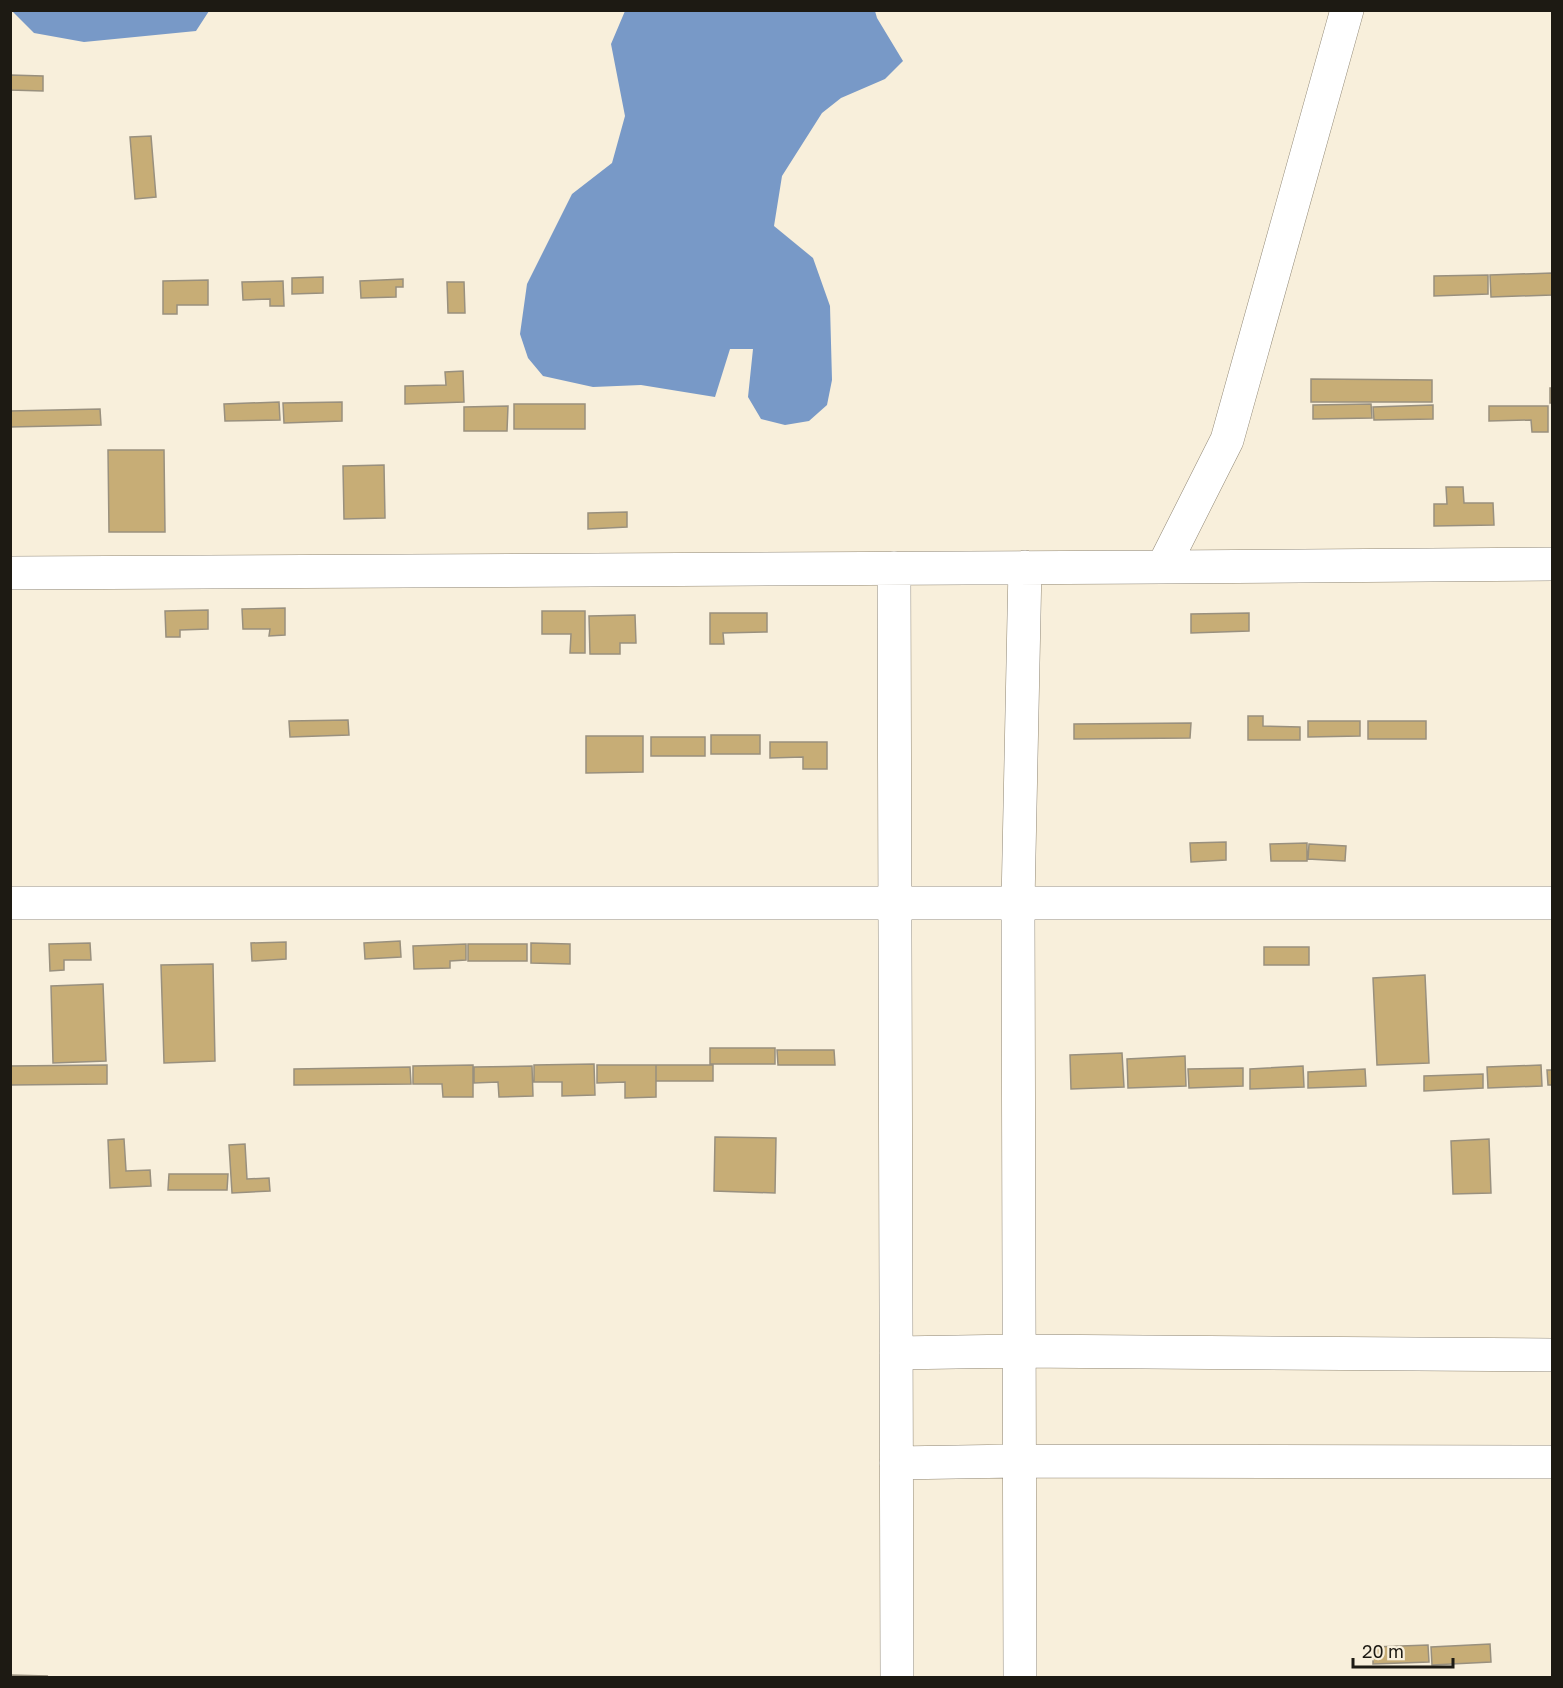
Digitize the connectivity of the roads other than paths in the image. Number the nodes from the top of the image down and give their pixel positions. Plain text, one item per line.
1 (1347, 10) edge
2 (1552, 564) edge
3 (1025, 567) junction
4 (1163, 567) junction
5 (894, 568) junction
6 (10, 573) edge
7 (10, 903) edge
8 (894, 903) junction
9 (1018, 903) junction
10 (1552, 903) edge
11 (1019, 1351) junction
12 (896, 1353) junction
13 (1552, 1355) edge
14 (1019, 1461) junction
15 (1552, 1462) edge
16 (896, 1463) junction
17 (897, 1677) edge
18 (1020, 1677) edge

1 - 4 street
2 - 4 street
3 - 4 street
3 - 5 street
3 - 9 street
5 - 6 street
5 - 8 street
7 - 8 street
8 - 9 street
8 - 12 street
9 - 10 street
9 - 11 street
11 - 12 street
11 - 13 street
11 - 14 street
12 - 16 street
14 - 15 street
14 - 16 street
14 - 18 street
16 - 17 street

